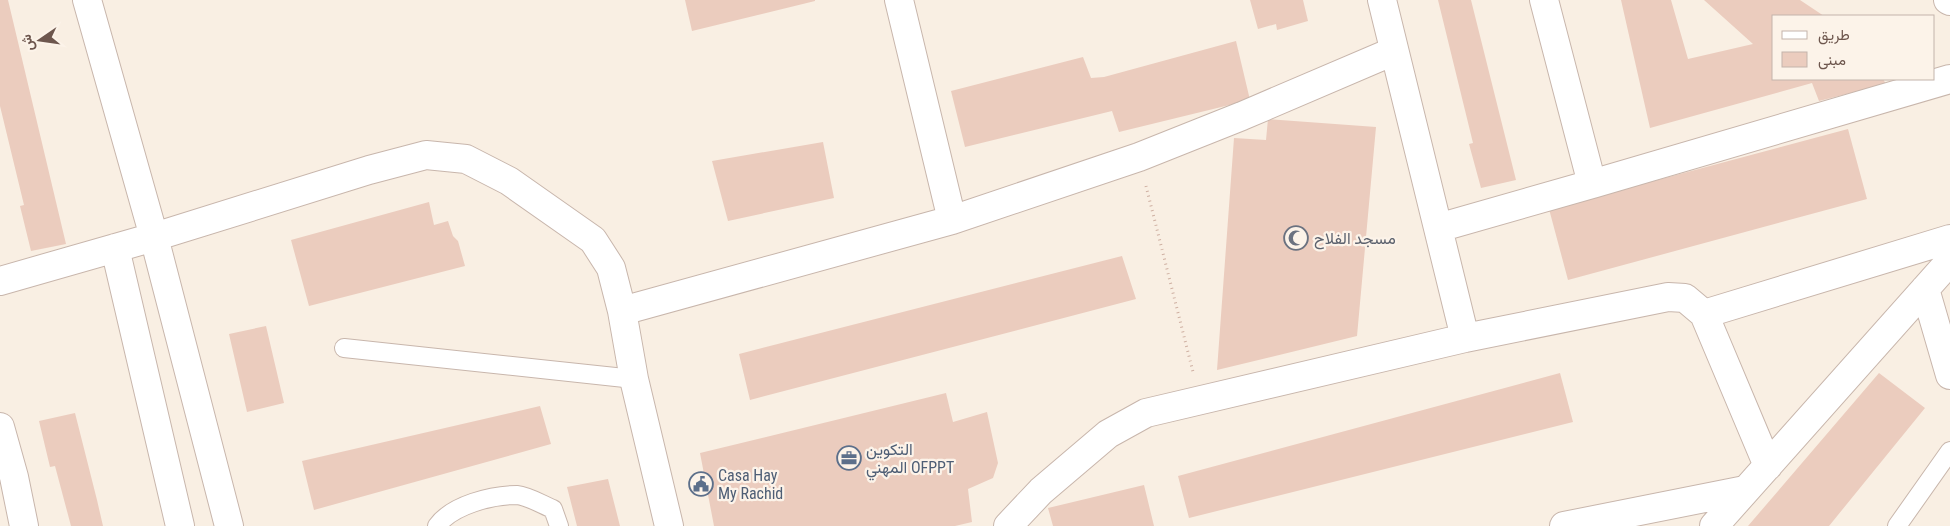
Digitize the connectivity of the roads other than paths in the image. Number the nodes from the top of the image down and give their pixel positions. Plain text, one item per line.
1 (87, 0) edge
2 (899, 0) edge
3 (1382, 0) edge
4 (1544, 0) edge
5 (1394, 51) junction
6 (1950, 79) edge
7 (1592, 184) junction
8 (952, 220) junction
9 (1438, 228) junction
10 (154, 237) junction
11 (1950, 239) edge
12 (115, 248) junction
13 (1950, 261) edge
14 (0, 281) edge
15 (1925, 288) junction
16 (622, 311) junction
17 (1704, 314) junction
18 (1465, 338) junction
19 (344, 348) dead end
20 (1950, 375) edge
21 (634, 379) junction
22 (0, 427) edge
23 (1950, 450) edge
24 (1768, 466) junction
25 (1745, 490) junction
26 (24, 526) edge
27 (180, 526) edge
28 (229, 526) edge
29 (437, 526) edge
30 (559, 526) edge
31 (669, 526) edge
32 (1008, 526) edge
33 (1564, 526) edge
34 (1714, 526) edge
35 (1898, 526) edge

1 - 10 street
2 - 8 street
3 - 5 street
4 - 7 street
5 - 8 street
5 - 9 street
6 - 7 street
7 - 9 street
8 - 16 street
9 - 18 street
10 - 12 street
10 - 16 street
10 - 28 street
11 - 17 street
12 - 14 street
12 - 27 street
13 - 15 street
15 - 20 street
15 - 24 street
16 - 21 street
17 - 18 street
17 - 24 street
18 - 32 street
19 - 21 lane
21 - 31 street
22 - 26 street
23 - 35 lane
24 - 25 street
25 - 33 street
25 - 34 street
29 - 30 lane

